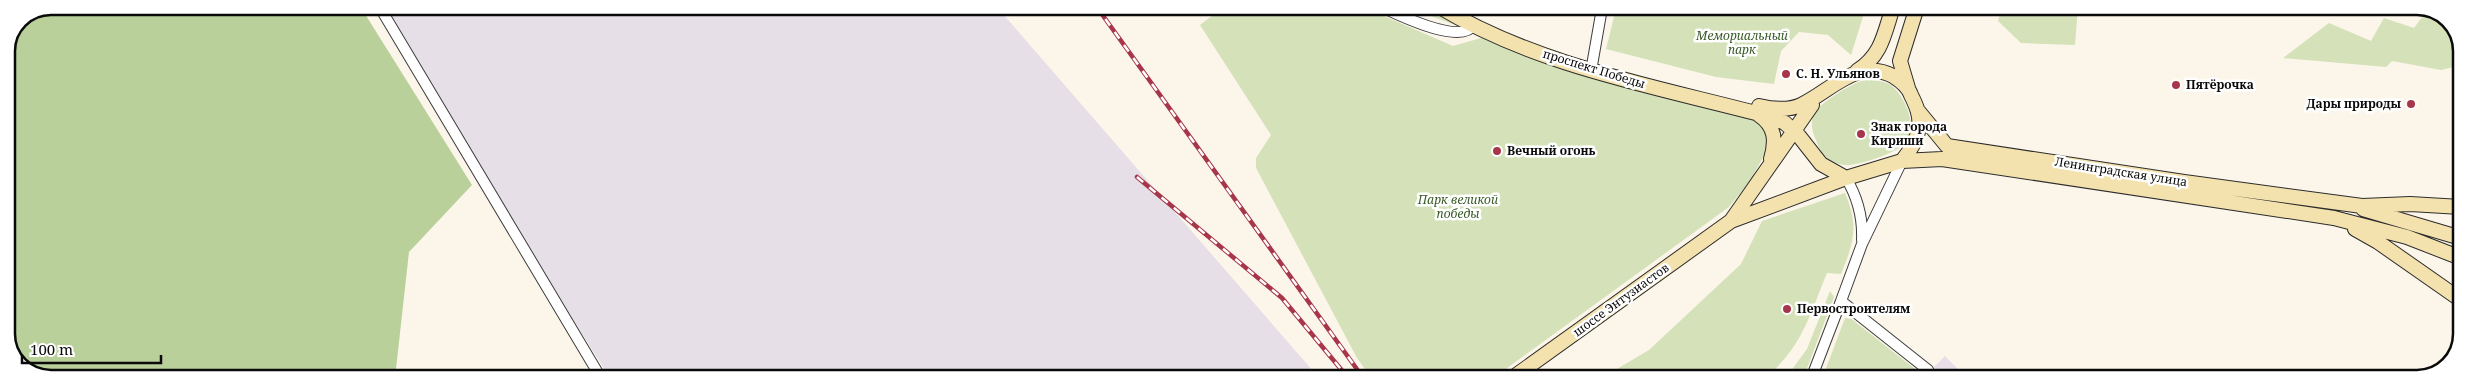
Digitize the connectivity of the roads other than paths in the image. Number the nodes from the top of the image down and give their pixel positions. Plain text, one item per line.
1 (383, 15) edge
2 (1399, 15) edge
3 (1455, 15) edge
4 (1477, 15) edge
5 (1601, 15) edge
6 (1890, 15) edge
7 (1914, 15) edge
8 (1474, 25) junction
9 (1592, 66) junction
10 (1855, 72) junction
11 (1908, 88) junction
12 (1826, 89) junction
13 (1812, 105) junction
14 (1758, 110) junction
15 (1919, 112) junction
16 (1794, 131) junction
17 (1807, 143) junction
18 (1902, 161) junction
19 (1769, 167) junction
20 (1846, 178) junction
21 (2338, 203) junction
22 (2453, 206) edge
23 (2334, 218) junction
24 (1731, 221) junction
25 (2453, 236) edge
26 (1862, 244) junction
27 (2453, 255) edge
28 (2453, 294) edge
29 (1841, 301) junction
30 (596, 370) edge
31 (1524, 370) edge
32 (1814, 370) edge
33 (1928, 370) edge

1 - 30 street
2 - 8 street
3 - 8 main road, проспект Победы
4 - 9 main road, проспект Победы
5 - 9 street
6 - 10 main road
7 - 11 main road
8 - 9 main road, проспект Победы
9 - 14 main road, проспект Победы
10 - 11 main road
10 - 12 main road
11 - 15 main road
12 - 13 main road
12 - 14 main road
13 - 16 main road
13 - 17 main road
14 - 16 main road
14 - 19 main road
15 - 18 main road
15 - 21 main road, Ленинградская улица
16 - 17 main road
16 - 19 main road
17 - 20 main road
18 - 20 main road
18 - 23 main road, Ленинградская улица
18 - 26 street
19 - 24 main road
20 - 24 main road
20 - 26 street
21 - 22 main road
21 - 25 main road
23 - 27 main road
23 - 28 main road
24 - 31 main road, шоссе Энтузиастов
26 - 29 street
29 - 32 street
29 - 33 street

